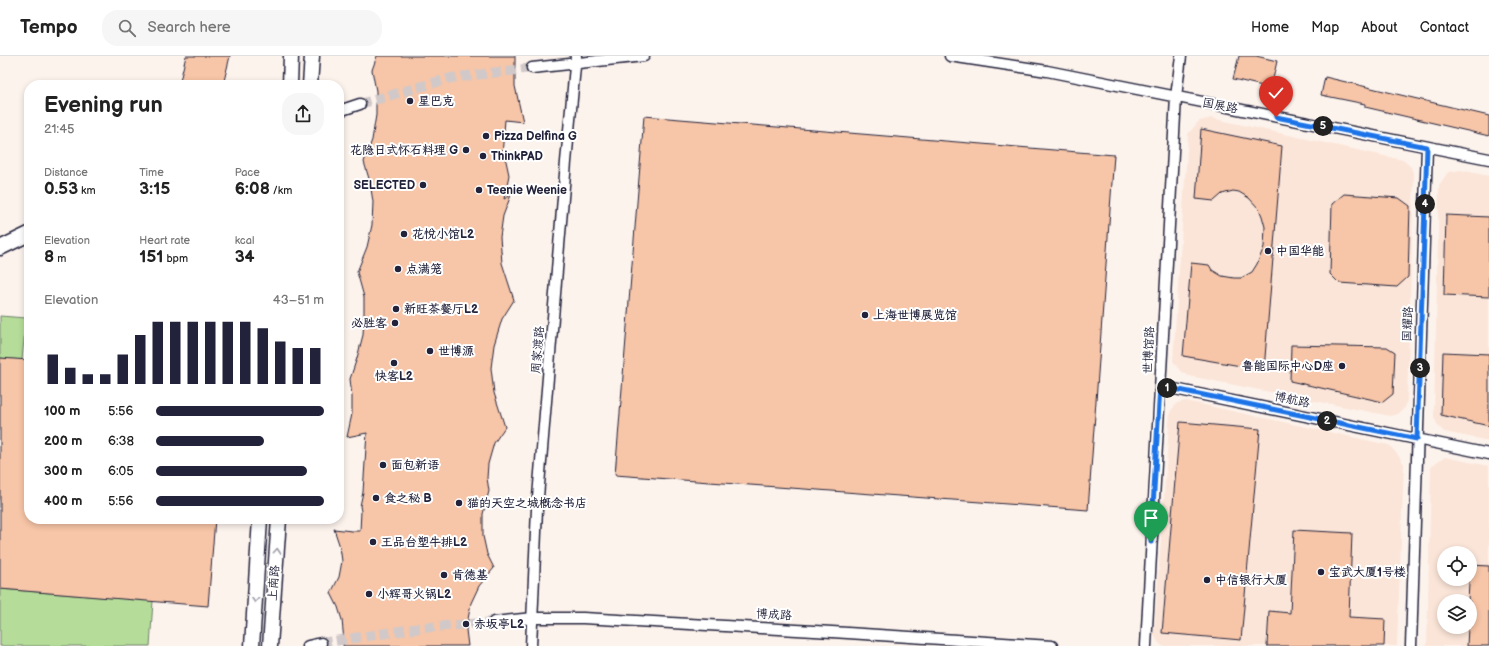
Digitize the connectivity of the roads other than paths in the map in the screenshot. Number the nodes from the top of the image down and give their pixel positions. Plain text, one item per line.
1 (291, 56) edge
2 (312, 56) edge
3 (644, 56) edge
4 (950, 56) edge
5 (1181, 56) edge
6 (576, 59) edge
7 (532, 68) tunnel mouth
8 (290, 80) edge
9 (310, 80) edge
10 (1176, 97) junction
11 (360, 104) tunnel mouth
12 (344, 109) edge
13 (1427, 147) junction
14 (1489, 159) edge
15 (24, 236) edge
16 (0, 248) edge
17 (1160, 386) junction
18 (1417, 439) junction
19 (1489, 454) edge
20 (260, 524) edge
21 (279, 524) edge
22 (533, 618) junction
23 (494, 622) tunnel mouth
24 (321, 643) dead end
25 (252, 646) edge
26 (270, 646) edge
27 (308, 646) edge
28 (531, 646) edge
29 (1052, 646) edge
30 (1146, 646) edge
31 (1411, 646) edge

1 - 8 main road
2 - 9 main road
3 - 6 street
4 - 10 street, 国展路
5 - 10 street, 世博馆路
6 - 7 street
6 - 22 street, 周家渡路
10 - 13 street, 国展路
10 - 17 street, 世博馆路
11 - 12 street
13 - 14 street, 国展路
13 - 18 street, 国耀路
15 - 16 main road
17 - 18 street, 博航路
17 - 30 street, 世博馆路
18 - 19 street, 博航路
18 - 31 street, 国耀路
20 -> 25 main road, 上南路
26 -> 21 main road, 上南路
22 - 23 street, 博成路
22 - 28 street, 周家渡路
22 - 29 street, 博成路
24 - 27 street

